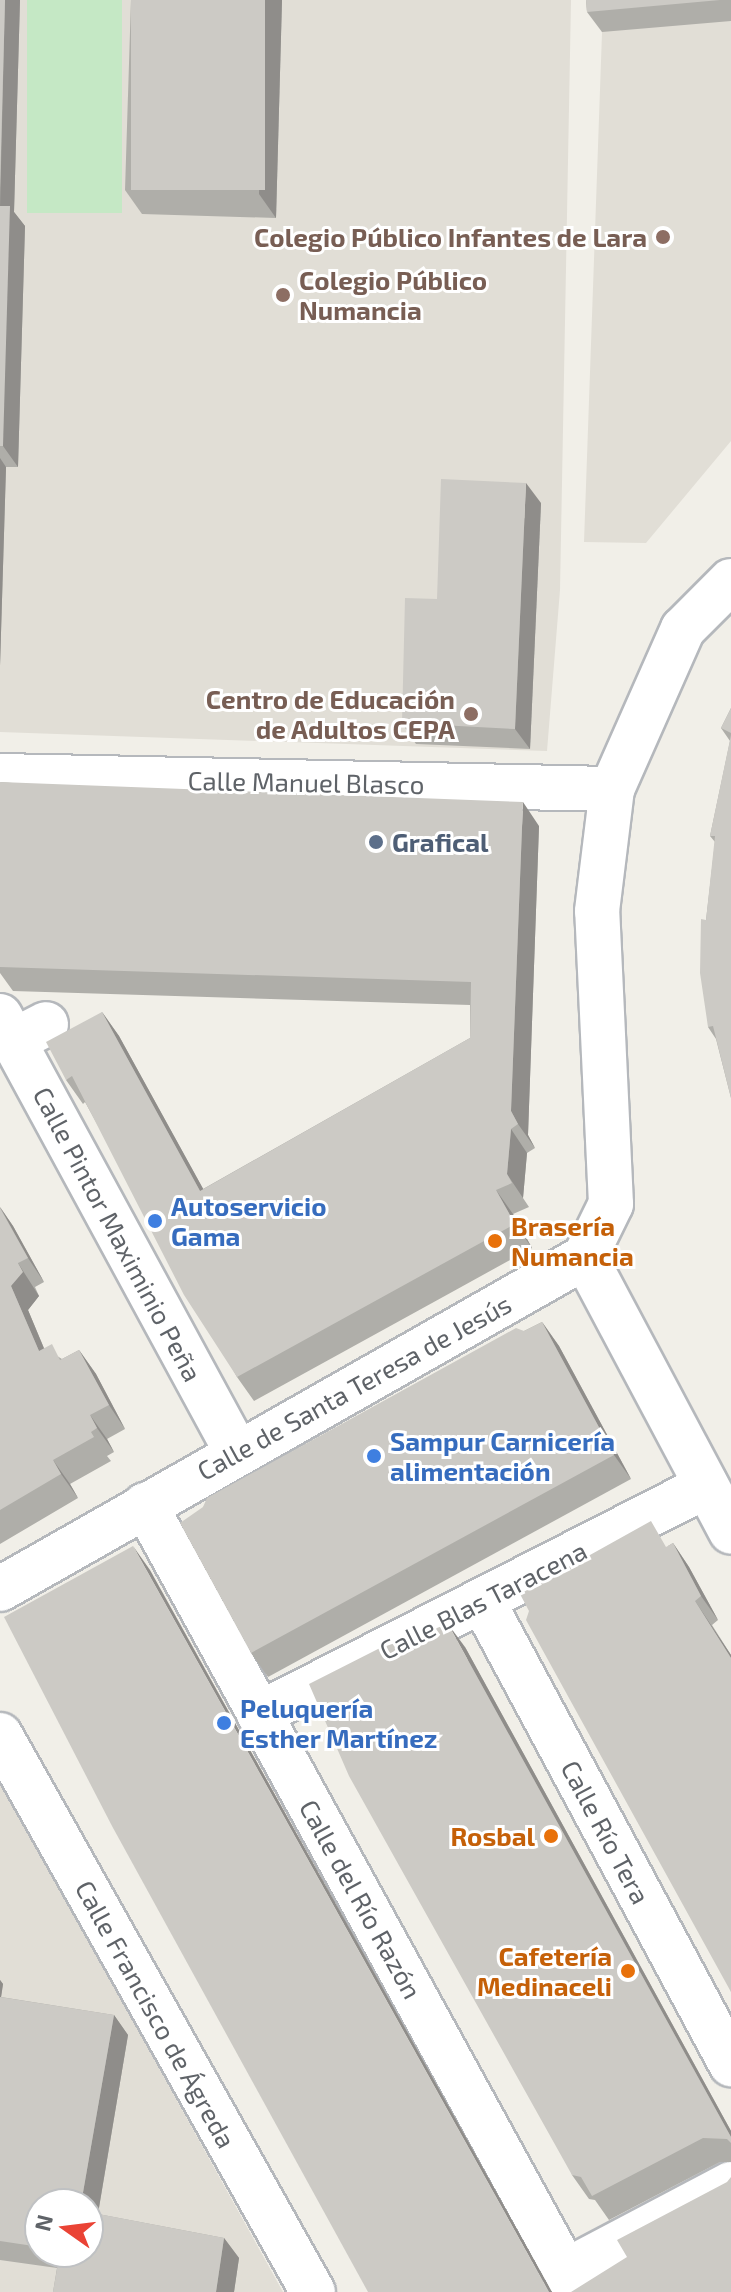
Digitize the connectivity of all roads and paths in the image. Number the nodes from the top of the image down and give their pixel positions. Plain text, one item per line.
1 (731, 581) edge
2 (0, 776) edge
3 (612, 789) junction
4 (20, 1027) edge
5 (585, 1257) junction
6 (237, 1452) junction
7 (706, 1486) junction
8 (145, 1505) junction
9 (731, 1532) edge
10 (0, 1589) edge
11 (482, 1600) junction
12 (259, 1714) junction
13 (0, 1735) edge
14 (731, 2064) edge
15 (731, 2184) edge
16 (571, 2282) edge
17 (313, 2292) edge

1 - 3 street
2 - 3 street, Calle Manuel Blasco
3 - 5 street
4 - 6 street, Calle Pintor Maximinio Peña
5 - 6 street, Calle de Santa Teresa de Jesús
5 - 7 street
6 - 8 street, Calle de Santa Teresa de Jesús
7 - 9 street
7 - 11 street, Calle Blas Taracena
8 - 10 street, Calle de Santa Teresa de Jesús
8 - 12 street, Calle del Río Razón
11 - 12 street, Calle Blas Taracena
11 - 14 street, Calle Río Tera
12 - 16 street, Calle del Río Razón
13 - 17 street, Calle Francisco de Ágreda
15 - 16 street

